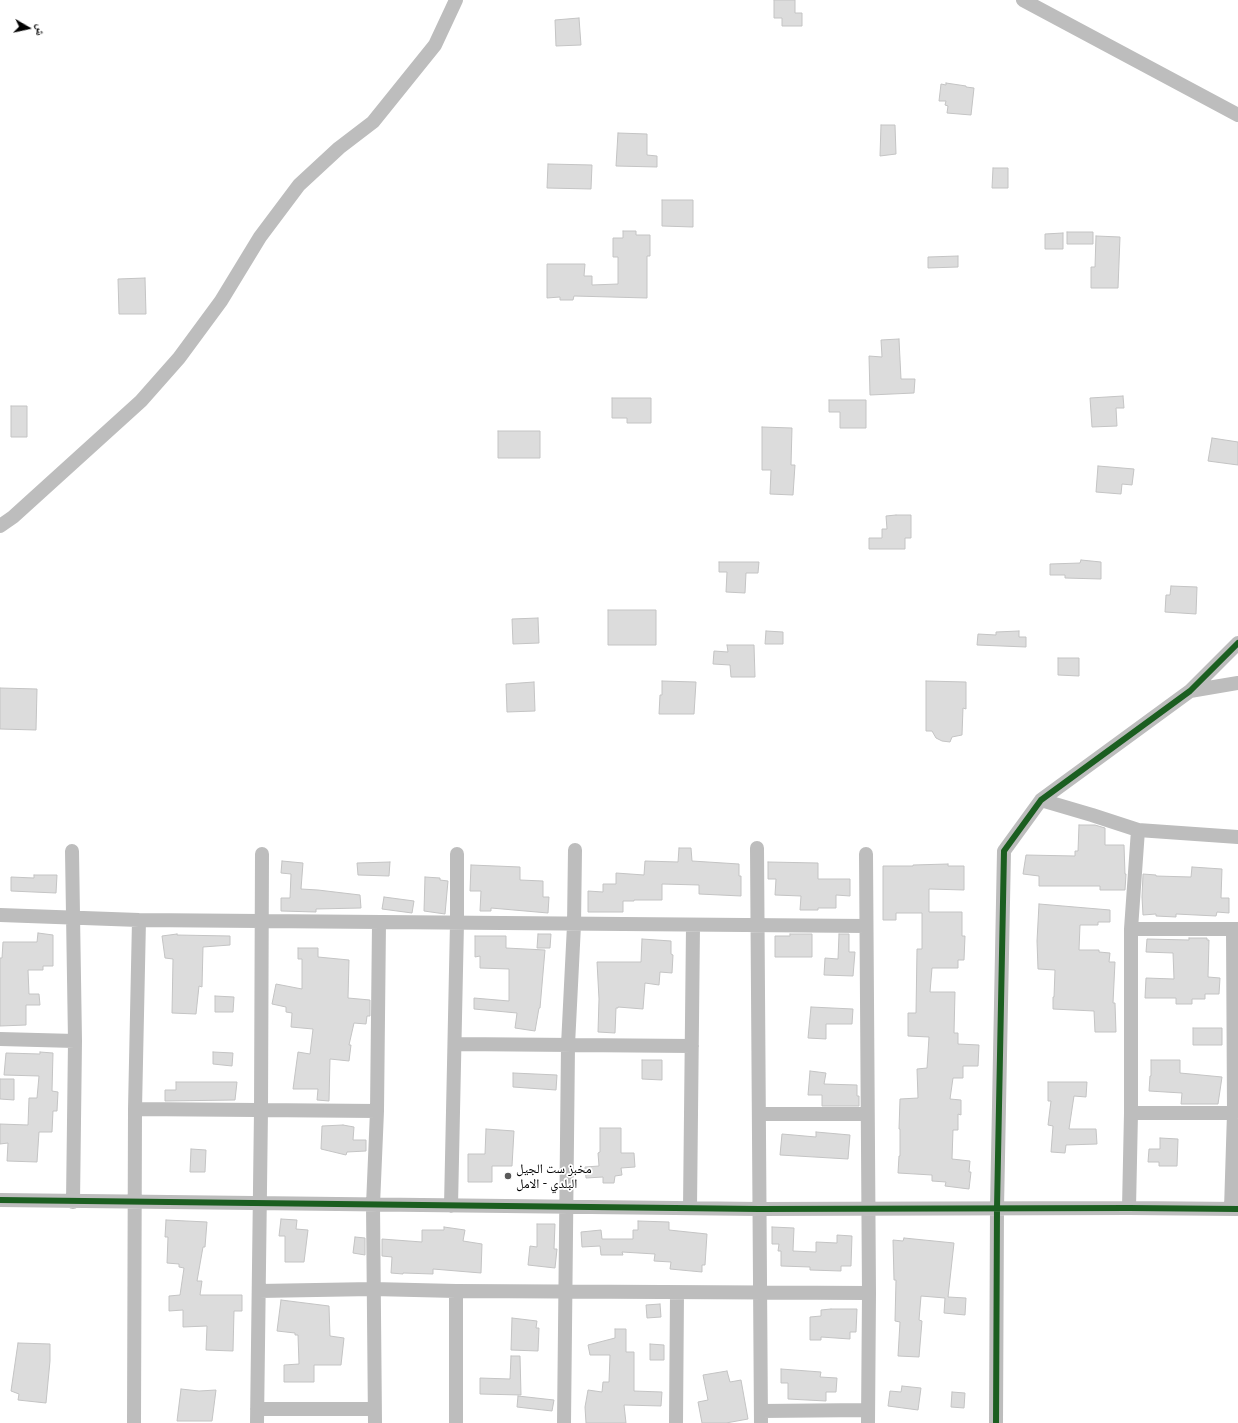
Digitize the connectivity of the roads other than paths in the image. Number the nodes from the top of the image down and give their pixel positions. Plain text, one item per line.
1 (456, 0) edge
2 (1024, 0) edge
3 (1238, 115) edge
4 (0, 526) edge
5 (1238, 643) edge
6 (1238, 684) edge
7 (1190, 691) junction
8 (1041, 800) junction
9 (1138, 830) junction
10 (1238, 836) edge
11 (758, 848) dead end
12 (575, 850) dead end
13 (72, 851) dead end
14 (262, 854) dead end
15 (457, 854) dead end
16 (866, 854) dead end
17 (0, 915) edge
18 (74, 918) junction
19 (140, 920) junction
20 (261, 921) junction
21 (379, 923) junction
22 (457, 923) junction
23 (574, 925) junction
24 (694, 926) junction
25 (758, 926) junction
26 (866, 926) junction
27 (1132, 929) junction
28 (1235, 929) edge
29 (0, 1039) edge
30 (75, 1041) junction
31 (455, 1044) junction
32 (568, 1045) junction
33 (692, 1046) junction
34 (135, 1110) junction
35 (261, 1110) junction
36 (377, 1111) junction
37 (1132, 1113) junction
38 (1234, 1113) junction
39 (759, 1114) junction
40 (867, 1114) junction
41 (0, 1200) edge
42 (73, 1202) junction
43 (134, 1202) junction
44 (259, 1203) junction
45 (372, 1205) junction
46 (451, 1206) junction
47 (565, 1207) junction
48 (690, 1208) junction
49 (997, 1208) junction
50 (1129, 1208) junction
51 (759, 1209) junction
52 (868, 1209) junction
53 (1235, 1209) edge
54 (373, 1289) junction
55 (259, 1291) junction
56 (456, 1291) junction
57 (565, 1292) junction
58 (677, 1292) junction
59 (760, 1293) junction
60 (869, 1293) junction
61 (257, 1416) edge
62 (374, 1416) edge
63 (760, 1417) edge
64 (868, 1417) edge
65 (134, 1423) edge
66 (456, 1423) edge
67 (564, 1423) edge
68 (676, 1423) edge
69 (996, 1423) edge

1 - 4 street
2 - 3 street
5 - 7 street
6 - 7 street
7 - 8 street
8 - 9 street
8 - 49 street
9 - 10 street
9 - 27 street
11 - 25 street
12 - 23 street
13 - 18 street
14 - 20 street
15 - 22 street
16 - 26 street
17 - 18 street
18 - 19 street
18 - 30 street
19 - 20 street
19 - 34 street
20 - 21 street
20 - 35 street
21 - 22 street
21 - 36 street
22 - 23 street
22 - 31 street
23 - 24 street
23 - 32 street
24 - 25 street
24 - 33 street
25 - 26 street
25 - 39 street
26 - 40 street
27 - 28 street
27 - 37 street
28 - 38 street
29 - 30 street
30 - 42 street
31 - 32 street
31 - 46 street
32 - 33 street
32 - 47 street
33 - 48 street
34 - 35 street
34 - 43 street
35 - 36 street
35 - 44 street
36 - 45 street
37 - 38 street
37 - 50 street
38 - 53 street
39 - 40 street
39 - 51 street
40 - 52 street
41 - 42 street
42 - 43 street
43 - 44 street
43 - 65 street
44 - 45 street
44 - 55 street
45 - 46 street
45 - 54 street
46 - 47 street
47 - 48 street
47 - 57 street
48 - 51 street
49 - 50 street
49 - 52 street
49 - 69 street
50 - 53 street
51 - 52 street
51 - 59 street
52 - 60 street
54 - 55 street
54 - 56 street
54 - 62 street
55 - 61 street
56 - 57 street
56 - 66 street
57 - 58 street
57 - 67 street
58 - 59 street
58 - 68 street
59 - 60 street
59 - 63 street
60 - 64 street
61 - 62 street
63 - 64 street

